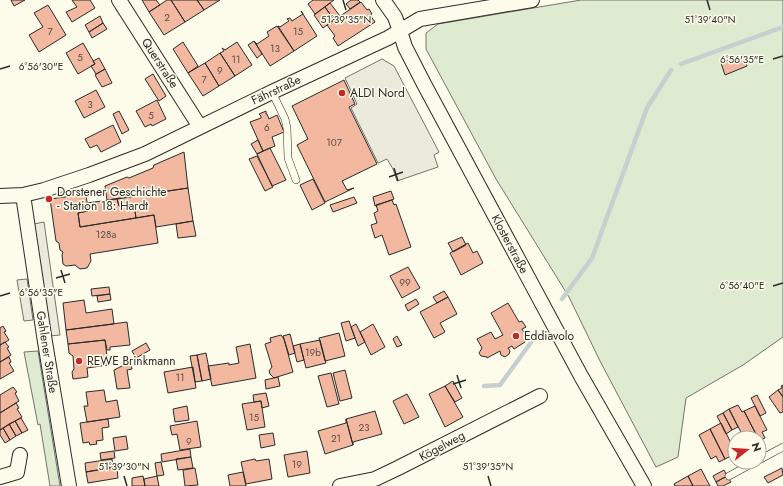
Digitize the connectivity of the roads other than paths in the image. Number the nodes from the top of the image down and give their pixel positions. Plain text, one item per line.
1 (119, 0) edge
2 (383, 0) edge
3 (532, 0) edge
4 (400, 31) junction
5 (272, 92) junction
6 (200, 127) junction
7 (296, 180) dead end
8 (23, 195) junction
9 (0, 196) edge
10 (540, 396) dead end
11 (783, 447) edge
12 (20, 455) dead end
13 (767, 456) edge
14 (740, 470) edge
15 (729, 476) dead end
16 (0, 477) edge
17 (69, 486) edge
18 (340, 486) edge
19 (644, 486) edge

1 - 6 street, Querstraße
2 - 4 street, Klosterstraße
3 - 4 street, Fährstraße
4 - 5 street, Fährstraße
4 - 19 street, Klosterstraße
5 - 6 street, Fährstraße
5 - 7 lane
6 - 8 street, Fährstraße
8 - 9 street, Fährstraße
8 - 17 street, Gahlener Straße
10 - 18 street, Kögelweg
11 - 13 lane
12 - 16 street
14 - 15 lane

